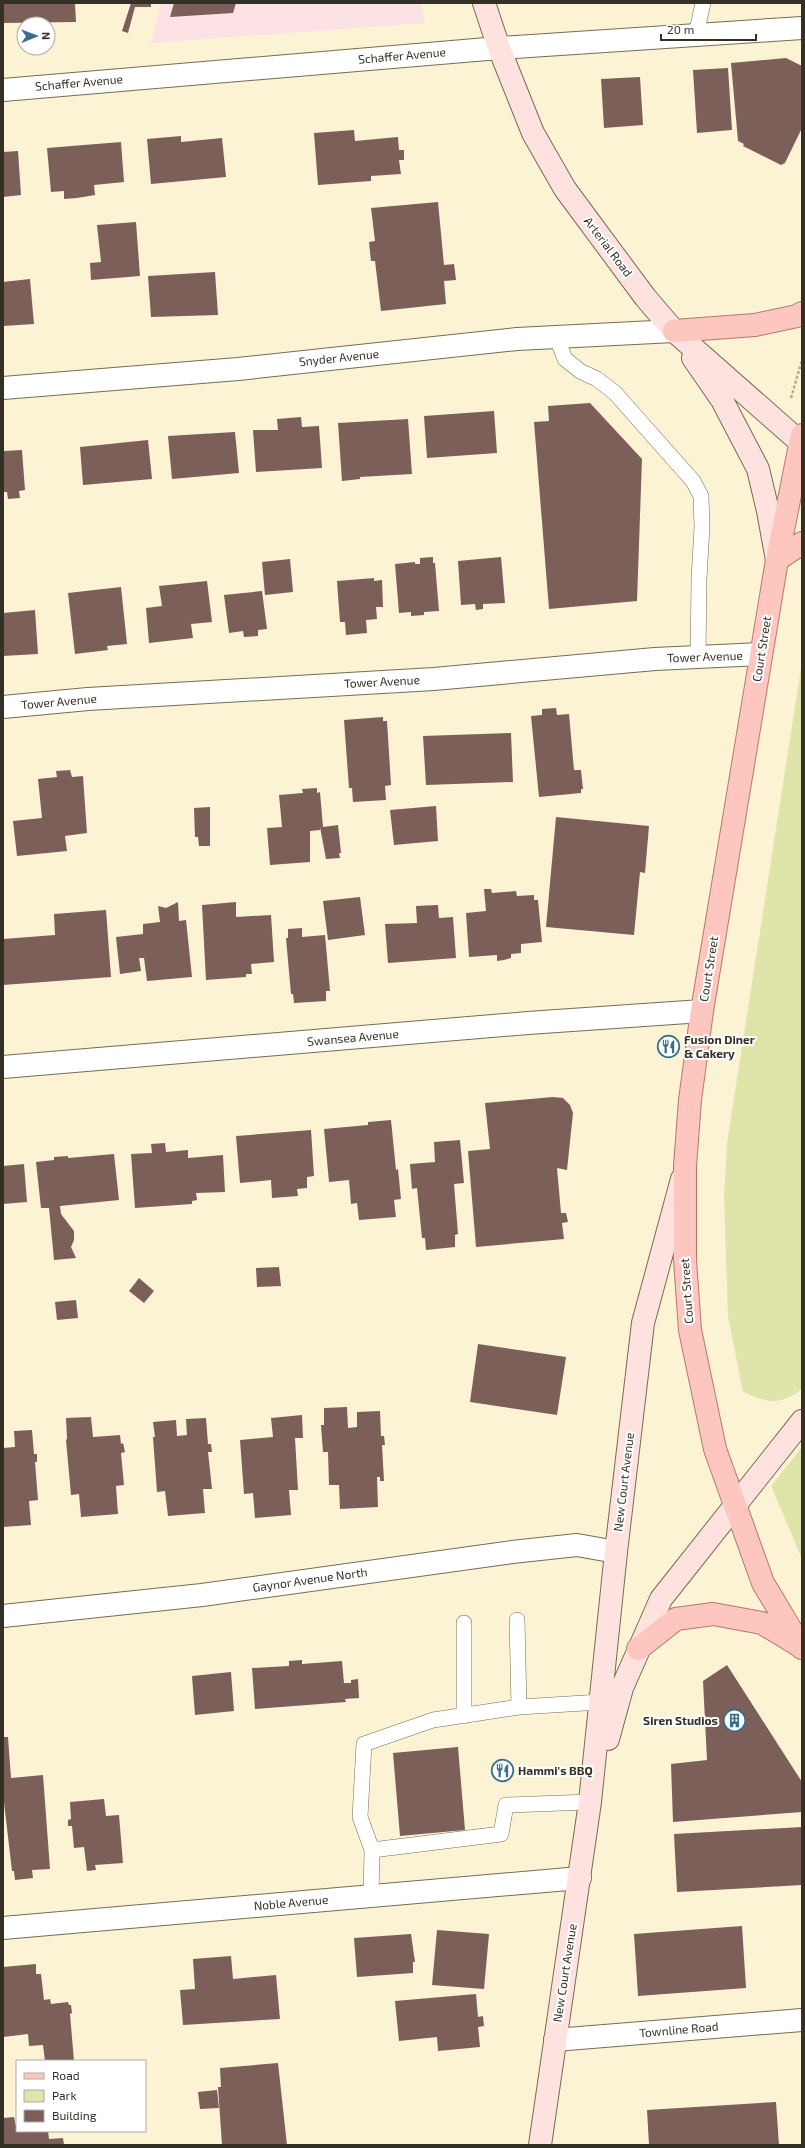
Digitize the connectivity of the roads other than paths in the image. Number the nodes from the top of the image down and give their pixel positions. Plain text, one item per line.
1 (484, 3) edge
2 (703, 3) edge
3 (802, 28) edge
4 (696, 35) junction
5 (499, 48) junction
6 (3, 90) edge
7 (802, 313) edge
8 (674, 331) junction
9 (556, 336) junction
10 (3, 388) edge
11 (801, 440) edge
12 (802, 543) edge
13 (777, 560) junction
14 (761, 654) junction
15 (698, 657) junction
16 (3, 707) edge
17 (702, 1011) junction
18 (3, 1067) edge
19 (685, 1166) junction
20 (802, 1421) edge
21 (735, 1503) junction
22 (616, 1552) junction
23 (3, 1616) edge
24 (517, 1620) dead end
25 (464, 1623) dead end
26 (802, 1647) edge
27 (638, 1649) junction
28 (601, 1702) junction
29 (519, 1707) junction
30 (464, 1716) junction
31 (590, 1802) junction
32 (372, 1850) junction
33 (580, 1878) junction
34 (371, 1896) junction
35 (3, 1928) edge
36 (802, 2020) edge
37 (555, 2040) junction
38 (540, 2145) edge

1 - 5 main road, Arterial Road
2 - 4 lane
3 - 4 street, Schaffer Avenue
4 - 5 street, Schaffer Avenue
5 - 6 street, Schaffer Avenue
5 - 8 main road, Arterial Road
7 - 8 main road
8 - 9 street, Snyder Avenue
8 - 11 main road, Arterial Road
8 - 13 main road
9 - 10 street, Snyder Avenue
9 - 15 lane
11 - 13 main road, Court Street
12 - 13 main road
13 - 14 main road, Court Street
14 - 15 street, Tower Avenue
14 - 17 main road, Court Street
15 - 16 street, Tower Avenue
17 - 18 street, Swansea Avenue
17 - 19 main road, Court Street
19 - 21 main road, Court Street
19 - 22 main road, New Court Avenue
20 - 21 main road, New Court Avenue
21 - 26 main road, Court Street
21 - 27 main road, New Court Avenue
22 - 23 street, Gaynor Avenue North
22 - 28 main road, New Court Avenue
24 - 29 lane
25 - 30 lane
26 - 27 main road
27 - 31 main road, New Court Avenue
28 - 29 lane
28 - 31 main road, New Court Avenue
29 - 30 lane
30 - 32 lane
31 - 32 lane
31 - 33 main road, New Court Avenue
32 - 34 lane
33 - 34 street, Noble Avenue
33 - 37 main road, New Court Avenue
34 - 35 street, Noble Avenue
36 - 37 street, Townline Road
37 - 38 main road, New Court Avenue

